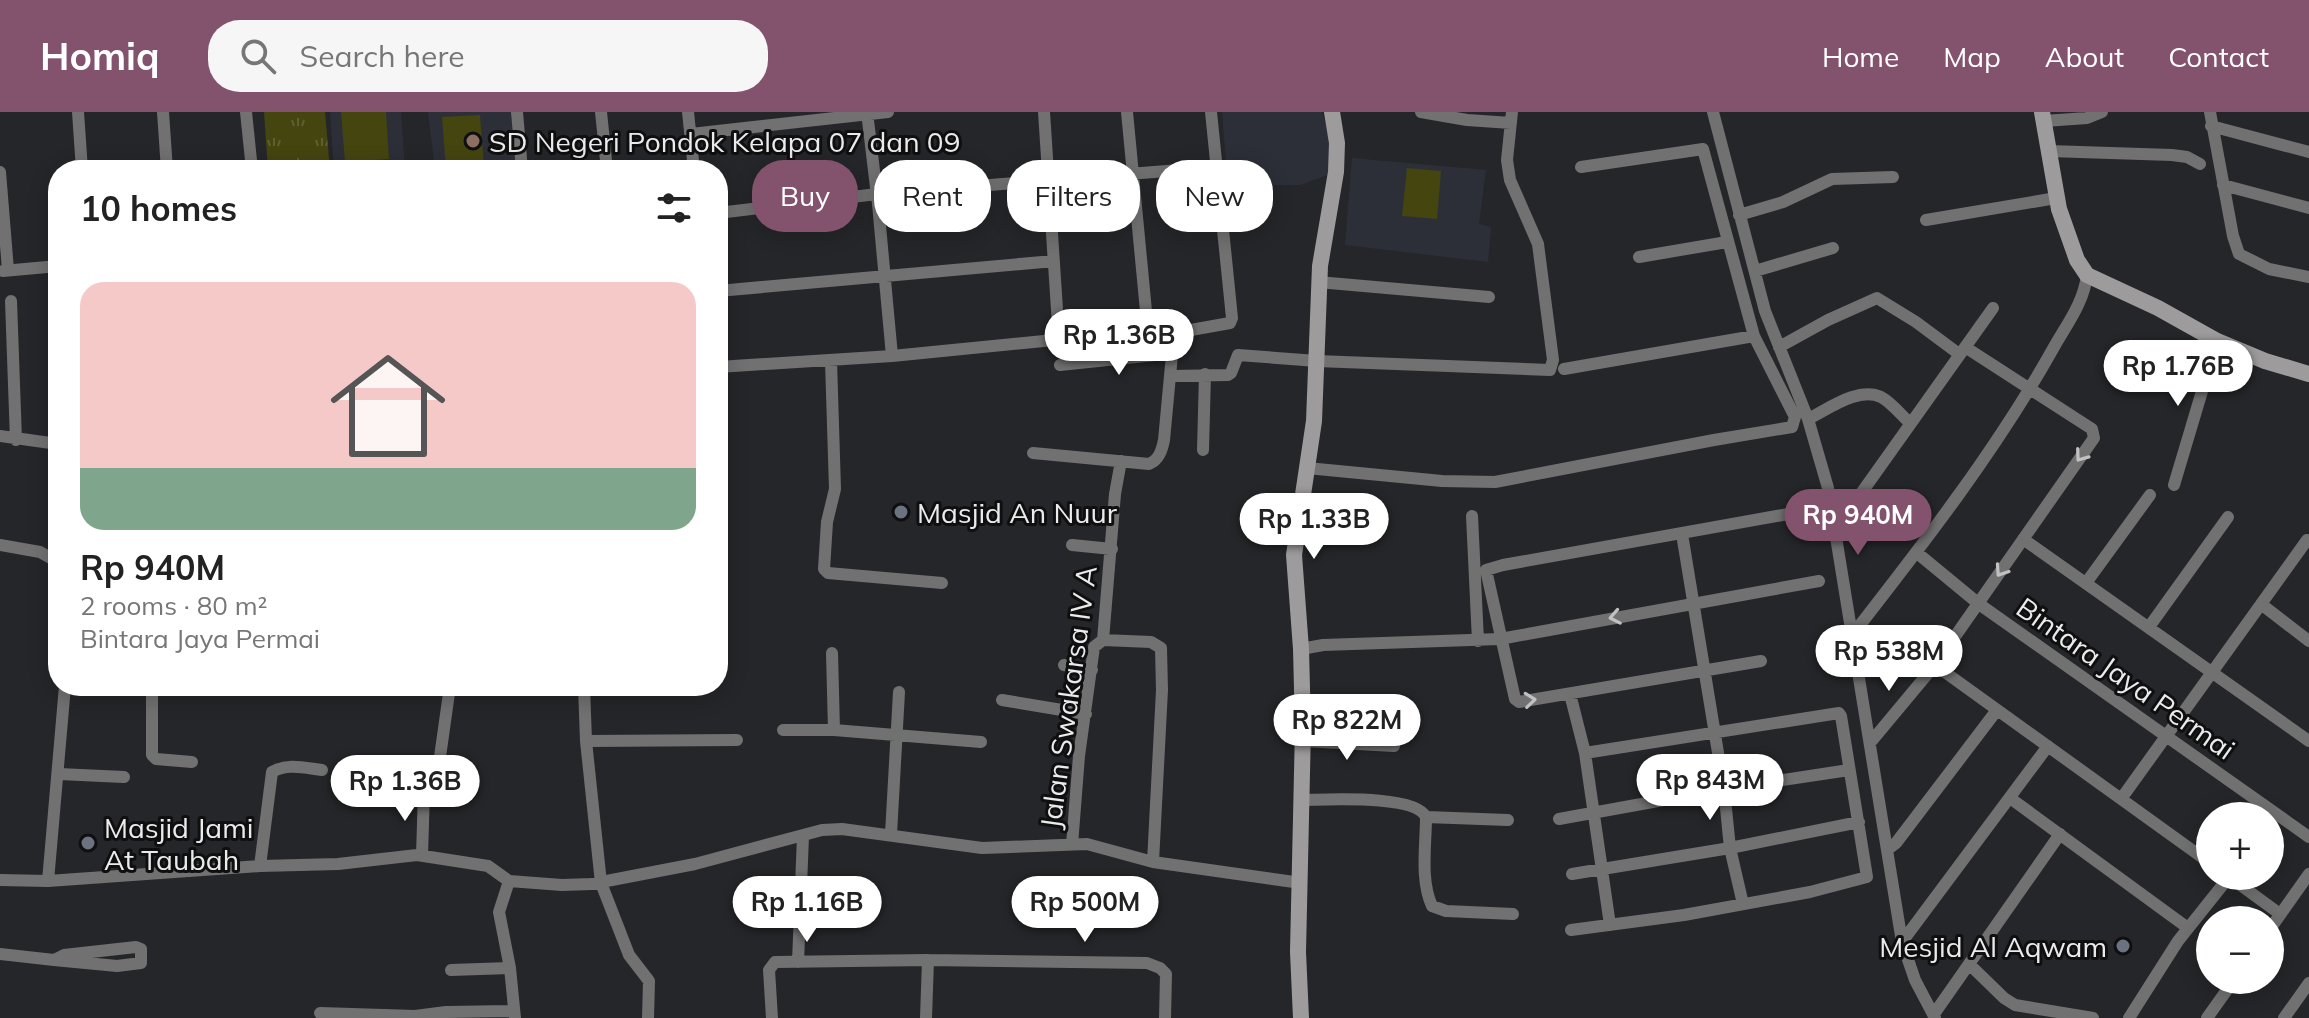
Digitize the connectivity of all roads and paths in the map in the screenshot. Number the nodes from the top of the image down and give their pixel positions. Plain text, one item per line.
1 (78, 112) edge
2 (163, 112) edge
3 (246, 112) edge
4 (517, 112) edge
5 (601, 112) edge
6 (688, 112) edge
7 (888, 112) edge
8 (1044, 112) edge
9 (1127, 112) edge
10 (1211, 112) edge
11 (1332, 112) edge
12 (1421, 112) edge
13 (1713, 112) edge
14 (2102, 112) edge
15 (2210, 112) edge
16 (867, 114) edge
17 (1511, 117) edge
18 (2043, 117) edge
19 (2211, 126) junction
20 (691, 134) junction
21 (2049, 151) junction
22 (2309, 152) edge
23 (81, 160) edge
24 (166, 160) edge
25 (251, 160) edge
26 (521, 160) edge
27 (606, 160) edge
28 (693, 160) edge
29 (1046, 160) edge
30 (1132, 160) edge
31 (1216, 160) edge
32 (2200, 164) dead end
33 (1581, 167) dead end
34 (874, 170) edge
35 (0, 172) edge
36 (1893, 177) dead end
37 (0, 185) edge
38 (2223, 185) junction
39 (874, 194) edge
40 (2056, 198) junction
41 (2309, 208) edge
42 (728, 212) edge
43 (1739, 215) junction
44 (1926, 220) dead end
45 (881, 232) edge
46 (1051, 232) edge
47 (1139, 232) edge
48 (1223, 232) edge
49 (1727, 242) junction
50 (1833, 248) dead end
51 (1639, 257) dead end
52 (1054, 261) junction
53 (48, 267) edge
54 (4, 271) edge
55 (1755, 271) junction
56 (2087, 275) junction
57 (886, 277) junction
58 (2309, 277) edge
59 (1318, 282) junction
60 (728, 290) edge
61 (1489, 297) dead end
62 (11, 301) dead end
63 (1993, 308) dead end
64 (1148, 332) junction
65 (1174, 333) junction
66 (1754, 336) junction
67 (1059, 340) junction
68 (2217, 341) junction
69 (1779, 347) junction
70 (1962, 350) junction
71 (1174, 353) junction
72 (892, 356) junction
73 (831, 361) junction
74 (1317, 361) junction
75 (1060, 365) dead end
76 (728, 366) edge
77 (1564, 369) dead end
78 (1205, 374) junction
79 (2309, 374) edge
80 (1172, 376) junction
81 (2031, 388) junction
82 (1808, 419) junction
83 (1910, 423) junction
84 (0, 436) edge
85 (16, 440) junction
86 (48, 442) edge
87 (1203, 450) dead end
88 (1033, 453) dead end
89 (1121, 461) junction
90 (1307, 468) junction
91 (2174, 485) dead end
92 (2150, 495) dead end
93 (1816, 509) dead end
94 (1472, 516) dead end
95 (2228, 517) dead end
96 (1835, 530) junction
97 (1682, 534) junction
98 (2023, 539) junction
99 (2307, 540) dead end
100 (0, 545) edge
101 (1072, 545) dead end
102 (1112, 549) junction
103 (1916, 552) junction
104 (48, 556) edge
105 (1819, 581) dead end
106 (942, 583) dead end
107 (2086, 583) junction
108 (1692, 603) junction
109 (1979, 604) junction
110 (2261, 604) junction
111 (2149, 627) junction
112 (1853, 634) junction
113 (1500, 639) junction
114 (1103, 640) junction
115 (1478, 641) junction
116 (2309, 641) edge
117 (1301, 649) junction
118 (832, 653) dead end
119 (1761, 661) dead end
120 (1064, 665) dead end
121 (1935, 665) junction
122 (1092, 670) junction
123 (1704, 671) junction
124 (2212, 672) junction
125 (899, 692) dead end
126 (1570, 694) junction
127 (64, 696) edge
128 (152, 696) edge
129 (449, 696) edge
130 (584, 696) edge
131 (1002, 700) dead end
132 (1997, 710) junction
133 (1086, 714) junction
134 (783, 730) dead end
135 (834, 730) junction
136 (1715, 733) junction
137 (898, 734) junction
138 (2167, 735) junction
139 (737, 740) dead end
140 (586, 741) junction
141 (1303, 741) junction
142 (2309, 741) edge
143 (981, 742) dead end
144 (1870, 743) junction
145 (1394, 746) dead end
146 (2048, 746) junction
147 (1585, 753) junction
148 (192, 762) dead end
149 (322, 770) dead end
150 (1849, 770) junction
151 (59, 774) junction
152 (349, 774) dead end
153 (124, 777) dead end
154 (1724, 789) junction
155 (424, 790) dead end
156 (2010, 798) junction
157 (2121, 799) junction
158 (1300, 800) junction
159 (1592, 812) junction
160 (1426, 817) junction
161 (1559, 819) dead end
162 (1508, 820) dead end
163 (1859, 822) junction
164 (891, 834) junction
165 (2060, 834) junction
166 (803, 836) junction
167 (2309, 837) edge
168 (1072, 845) junction
169 (1730, 848) junction
170 (1887, 850) junction
171 (2196, 853) edge
172 (422, 856) junction
173 (1153, 862) junction
174 (260, 866) junction
175 (1603, 870) junction
176 (1572, 874) dead end
177 (2309, 874) edge
178 (0, 880) edge
179 (48, 881) junction
180 (509, 881) junction
181 (601, 883) junction
182 (1301, 883) junction
183 (2217, 890) edge
184 (2247, 890) edge
185 (1743, 904) junction
186 (2269, 906) edge
187 (2284, 908) edge
188 (1513, 914) dead end
189 (1610, 925) junction
190 (2188, 928) junction
191 (1571, 930) dead end
192 (1902, 942) junction
193 (0, 954) edge
194 (54, 960) junction
195 (928, 960) junction
196 (798, 962) junction
197 (1969, 964) junction
198 (510, 968) junction
199 (451, 970) dead end
200 (2309, 983) edge
201 (2225, 994) edge
202 (326, 1015) edge
203 (514, 1015) edge
204 (1934, 1016) edge
205 (2210, 1017) edge
206 (648, 1018) edge
207 (772, 1018) edge
208 (926, 1018) edge
209 (1165, 1018) edge
210 (1301, 1018) edge
211 (2093, 1018) edge
212 (2129, 1018) edge
213 (2284, 1018) edge

1 - 23 street
2 - 24 street
3 - 25 street
4 - 26 street
5 - 27 street
6 - 20 street
7 - 16 street
8 - 29 street
9 - 30 street
10 - 31 street
11 - 59 street
12 - 17 street
13 - 43 street
14 - 18 street
15 - 19 street
16 - 20 street
16 - 34 street
17 - 74 street
18 - 21 street
19 - 22 street
19 - 38 street
20 - 28 street
21 - 32 street
21 - 40 street
33 - 49 street
35 - 37 street
36 - 43 street
37 - 54 street
38 - 41 street
38 - 58 street
39 - 42 street
40 - 44 street
40 - 56 street
43 - 55 street
45 - 57 street
46 - 52 street
47 - 64 street
48 - 65 street
49 - 51 street
49 - 66 street
50 - 55 street
52 - 57 street
52 - 67 street
53 - 54 street
55 - 69 street
56 - 68 street
56 - 81 street
57 - 60 street
57 - 72 street
59 - 61 street
59 - 74 street
62 - 85 street
63 - 70 street
64 - 65 street
64 - 67 street
65 - 71 street
66 - 77 street
66 - 90 street
67 - 72 street
68 - 79 street
68 - 91 street
69 - 70 street
69 - 82 street
70 - 81 street
70 - 83 street
71 - 75 street
71 - 80 street
72 - 73 street
73 - 76 street
73 - 106 street
74 - 78 street
74 - 90 street
78 - 80 street
78 - 87 street
80 - 89 street
81 -> 98 street, Bintara Jaya Permai
81 - 103 street
82 - 83 street
82 - 96 street
83 - 96 street
84 - 85 street
85 - 86 street
88 - 89 street
89 - 102 street, Jalan Swakarsa IV A
90 - 117 street
92 - 107 street
93 - 97 street
94 - 115 street
95 - 111 street
96 - 112 street
97 - 108 street
97 - 113 street
98 - 107 street
98 -> 109 street, Bintara Jaya Permai
99 - 110 street
100 - 104 street
101 - 102 street
102 - 114 street, Jalan Swakarsa IV A
103 - 109 street
103 - 112 street
105 - 108 street
107 - 111 street
108 -> 113 street
108 - 123 street
109 - 121 street
109 - 138 street, Bintara Jaya Permai
110 - 116 street
110 - 124 street
111 - 124 street
112 - 144 street
113 - 115 street
113 -> 126 street
114 - 122 street, Jalan Swakarsa IV A
114 - 173 street
115 - 117 street
117 - 141 street
118 - 135 street
119 - 123 street
120 - 122 street
121 - 132 street
121 - 144 street
122 - 133 street, Jalan Swakarsa IV A
123 - 126 street
123 - 136 street
124 - 138 street
124 - 142 street
125 - 137 street
126 - 147 street
127 - 151 street
128 - 148 street
129 - 152 street
130 - 140 street
131 - 133 street
132 - 146 street
132 - 170 street
133 - 168 street, Jalan Swakarsa IV A
134 - 135 street
135 - 137 street
136 - 147 street
136 - 150 street
136 - 154 street
137 - 143 street
137 - 164 street
138 - 157 street
138 - 167 street, Bintara Jaya Permai
139 - 140 street
140 - 181 street
141 - 145 street
141 - 158 street
144 - 170 street
146 - 156 street
146 - 157 street
147 - 159 street
149 - 174 street
150 - 154 street
150 - 163 street
151 - 153 street
151 - 179 street
154 - 159 street
154 - 169 street
155 - 172 street
156 - 165 street
156 - 192 street
157 - 171 street
158 - 160 street
158 - 182 street
159 - 161 street
159 - 175 street
160 - 162 street
160 - 188 street
163 - 169 street
163 - 185 street
164 - 166 street
164 - 168 street
165 - 190 street
165 - 197 street
166 - 181 street
166 - 196 street
168 - 173 street
169 - 175 street
169 - 185 street
170 - 192 street
172 - 174 street
172 - 180 street
173 - 182 street
174 - 179 street
175 - 176 street
175 - 189 street
177 - 187 street
178 - 179 street
180 - 181 street
180 - 198 street
181 - 206 street
182 - 210 street
183 - 190 street
184 - 186 street
185 - 189 street
189 - 191 street
190 - 212 street
192 - 204 street
193 - 194 street
194 - 194 street
195 - 196 street
195 - 208 street
195 - 209 street
196 - 207 street
197 - 204 street
197 - 211 street
198 - 199 street
198 - 203 street
200 - 213 street
201 - 205 street
202 - 203 street

